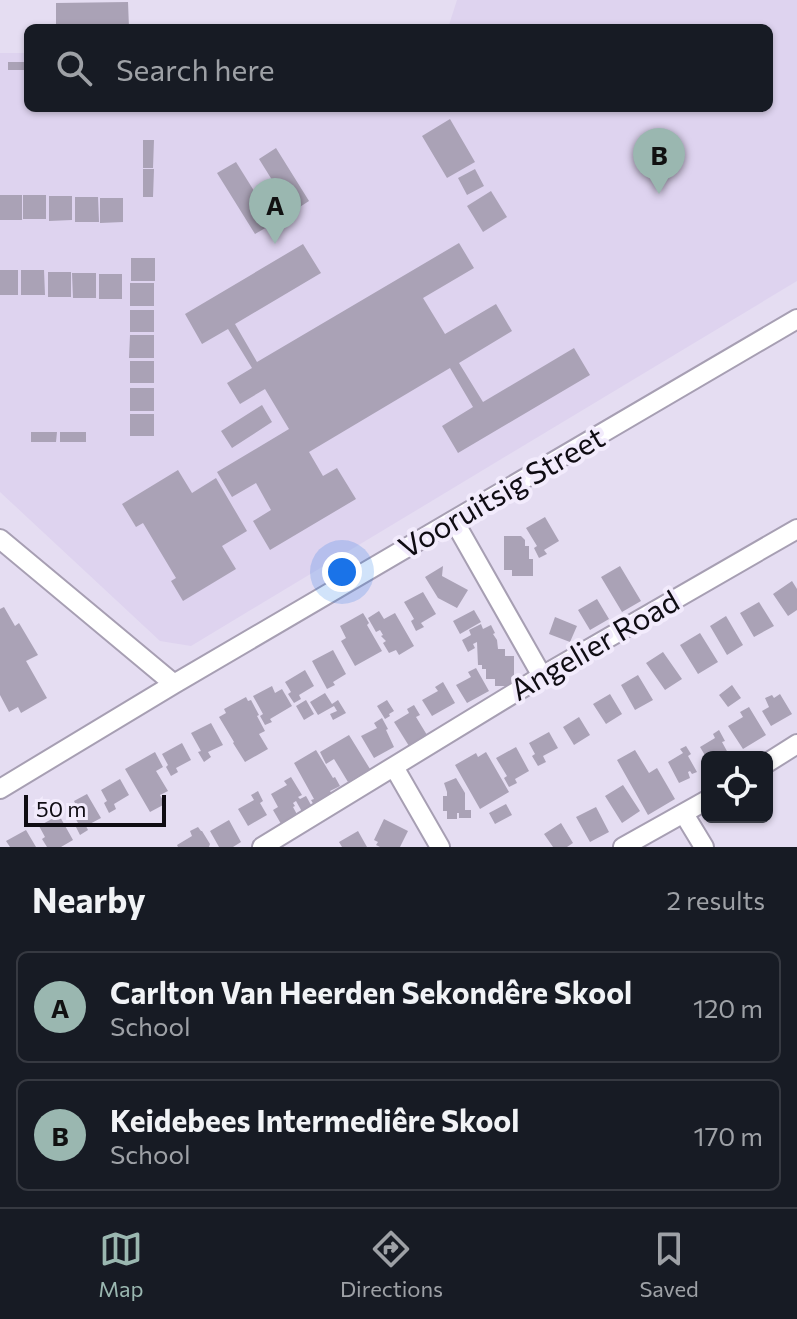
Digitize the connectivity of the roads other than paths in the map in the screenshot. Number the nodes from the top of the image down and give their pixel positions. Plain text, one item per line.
1 (797, 319) edge
2 (454, 521) junction
3 (797, 529) edge
4 (0, 539) edge
5 (542, 676) junction
6 (174, 684) junction
7 (797, 744) edge
8 (773, 759) edge
9 (394, 767) junction
10 (0, 789) edge
11 (701, 804) edge
12 (684, 814) junction
13 (262, 847) edge
14 (440, 847) edge
15 (623, 847) edge
16 (704, 847) edge

1 - 2 street, Vooruitsig Street
2 - 5 street
2 - 6 street, Vooruitsig Street
3 - 5 street, Angelier Road
4 - 6 street
5 - 9 street, Angelier Road
6 - 10 street, Vooruitsig Street
7 - 8 street
9 - 13 street, Angelier Road
9 - 14 street
11 - 12 street
12 - 15 street
12 - 16 street

